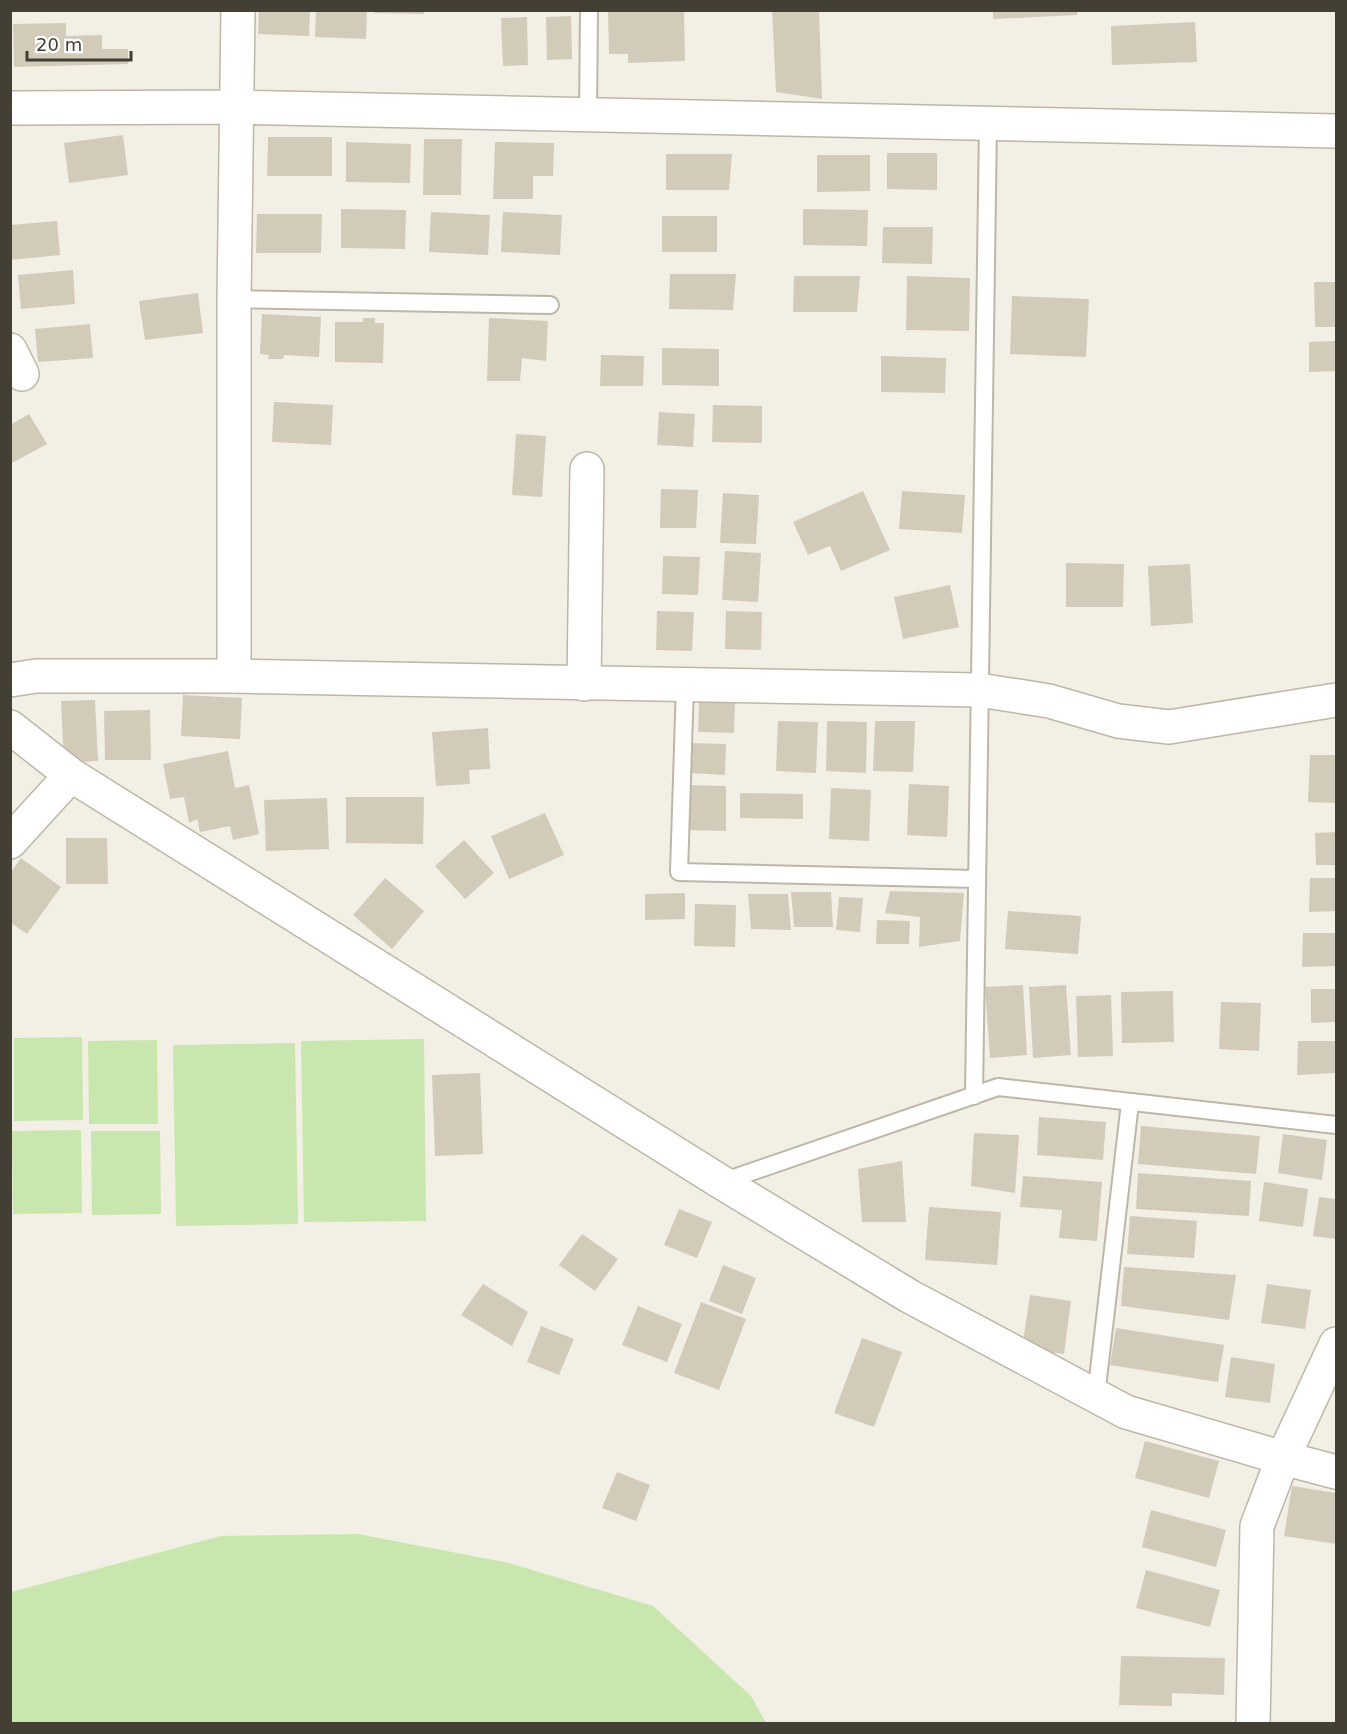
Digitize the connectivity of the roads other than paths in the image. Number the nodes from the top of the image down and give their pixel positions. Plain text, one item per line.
1 (238, 10) edge
2 (590, 10) edge
3 (236, 107) junction
4 (10, 108) edge
5 (588, 115) junction
6 (988, 124) junction
7 (1336, 131) edge
8 (234, 299) junction
9 (550, 305) dead end
10 (587, 469) dead end
11 (234, 676) junction
12 (10, 680) edge
13 (584, 684) junction
14 (685, 685) junction
15 (979, 690) junction
16 (1336, 700) edge
17 (10, 727) edge
18 (71, 775) junction
19 (10, 842) edge
20 (977, 879) junction
21 (974, 1096) junction
22 (1130, 1103) junction
23 (1336, 1125) edge
24 (722, 1182) junction
25 (1336, 1344) edge
26 (1096, 1396) junction
27 (1283, 1458) junction
28 (1336, 1472) edge
29 (1253, 1724) edge

1 - 3 street
2 - 5 lane
3 - 4 street
3 - 5 street
3 - 8 street
5 - 6 street
6 - 7 street
6 - 15 lane
8 - 9 lane
8 - 11 street
10 - 13 street
11 - 12 street
11 - 13 street
13 - 14 street
14 - 15 street
14 - 20 lane
15 - 16 street
15 - 20 lane
17 - 18 street
18 - 19 street
18 - 24 street
20 - 21 lane
21 - 22 lane
21 - 24 lane
22 - 23 lane
22 - 26 lane
24 - 26 street
25 - 27 street
26 - 27 street
27 - 28 street
27 - 29 street

